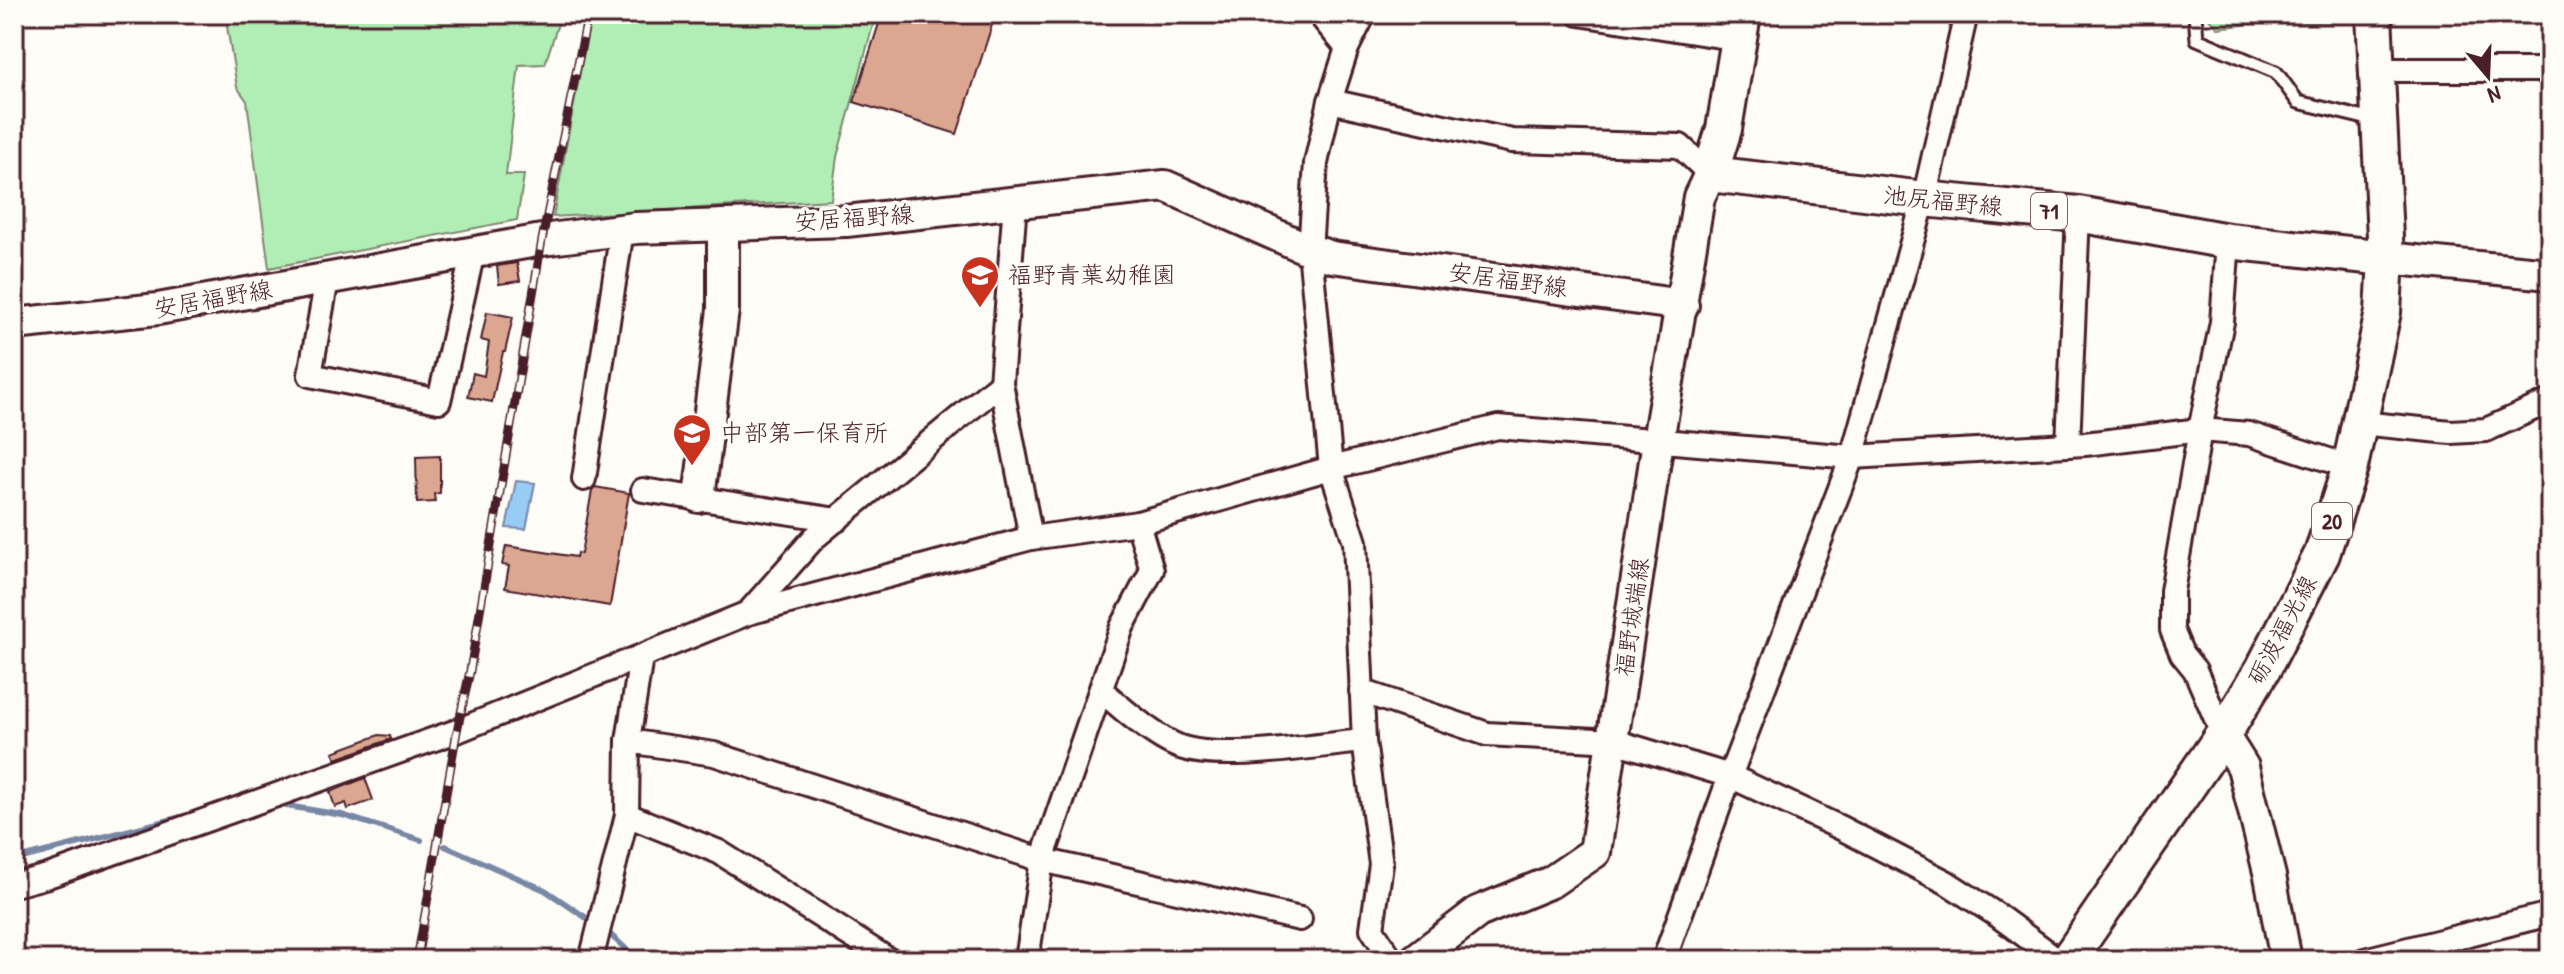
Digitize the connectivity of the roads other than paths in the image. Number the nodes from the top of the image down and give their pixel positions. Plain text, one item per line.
1 (1319, 14) edge
2 (1364, 14) edge
3 (1579, 14) edge
4 (1966, 14) edge
5 (2195, 14) edge
6 (2374, 14) edge
7 (1741, 26) edge
8 (1347, 48) junction
9 (2376, 70) junction
10 (2550, 70) edge
11 (1330, 101) junction
12 (2378, 121) junction
13 (1710, 174) junction
14 (1924, 199) junction
15 (1015, 203) junction
16 (2078, 214) junction
17 (723, 225) junction
18 (622, 230) junction
19 (2228, 241) junction
20 (1310, 250) junction
21 (473, 252) junction
22 (2386, 258) junction
23 (2550, 274) edge
24 (327, 279) junction
25 (1683, 305) junction
26 (14, 324) edge
27 (1001, 383) junction
28 (2550, 401) edge
29 (2360, 423) junction
30 (2200, 430) junction
31 (1658, 441) junction
32 (2068, 445) junction
33 (1852, 457) junction
34 (2350, 467) junction
35 (1331, 468) junction
36 (584, 479) dead end
37 (643, 490) dead end
38 (699, 497) junction
39 (837, 520) junction
40 (1138, 523) junction
41 (1031, 538) junction
42 (748, 613) junction
43 (641, 657) junction
44 (1101, 690) junction
45 (1361, 691) junction
46 (2223, 735) junction
47 (628, 741) junction
48 (1364, 741) junction
49 (1614, 741) junction
50 (1730, 776) junction
51 (627, 815) junction
52 (1042, 860) junction
53 (14, 885) edge
54 (2550, 914) edge
55 (1300, 919) dead end
56 (591, 960) edge
57 (889, 960) edge
58 (1027, 960) edge
59 (1392, 960) edge
60 (1415, 960) edge
61 (1664, 960) edge
62 (2058, 960) edge
63 (2068, 960) edge
64 (2286, 960) edge
65 (2364, 960) edge

1 - 8 street
2 - 8 street
3 - 7 street
4 - 14 street
5 - 12 lane
6 - 9 main road, 砺波福光線 / 20
7 - 13 main road
8 - 11 street
9 - 10 street
9 - 12 main road, 砺波福光線 / 20
11 - 13 street
11 - 20 street
12 - 22 main road, 砺波福光線 / 20
13 - 14 main road, 池尻福野線 / 71
13 - 25 main road, 福野城端線
14 - 16 main road, 池尻福野線 / 71
14 - 33 street
15 - 17 main road, 安居福野線
15 - 20 main road, 安居福野線
15 - 27 street
16 - 19 main road, 池尻福野線 / 71
16 - 32 street
17 - 18 main road, 安居福野線
17 - 38 main road
18 - 21 main road, 安居福野線
18 - 36 street
19 - 22 main road, 池尻福野線 / 71
19 - 30 street
20 - 25 main road, 安居福野線
20 - 35 street
21 - 24 main road, 安居福野線
21 - 24 street
22 - 23 main road
22 - 29 main road, 砺波福光線 / 20
24 - 26 main road, 安居福野線
25 - 31 main road, 福野城端線
27 - 39 street
27 - 41 street
28 - 29 street
29 - 34 main road, 砺波福光線 / 20
30 - 32 street
30 - 34 street
30 - 46 street
31 - 33 street
31 - 35 street
31 - 49 main road, 福野城端線
32 - 33 street
33 - 50 street
34 - 46 main road, 砺波福光線 / 20
35 - 40 street
35 - 45 street
37 - 38 street
38 - 39 street
39 - 42 street
40 - 41 street
40 - 44 street
41 - 42 street
42 - 43 street
43 - 47 street
43 - 53 street
44 - 48 street
44 - 52 street
45 - 48 street
45 - 49 street
46 - 63 main road, 砺波福光線 / 20
46 - 64 main road
47 - 51 street
47 - 52 street
48 - 59 street
49 - 50 street
49 - 60 main road, 福野城端線
50 - 61 street
50 - 62 street
51 - 56 street
51 - 57 street
52 - 55 street
52 - 58 street
54 - 65 street

